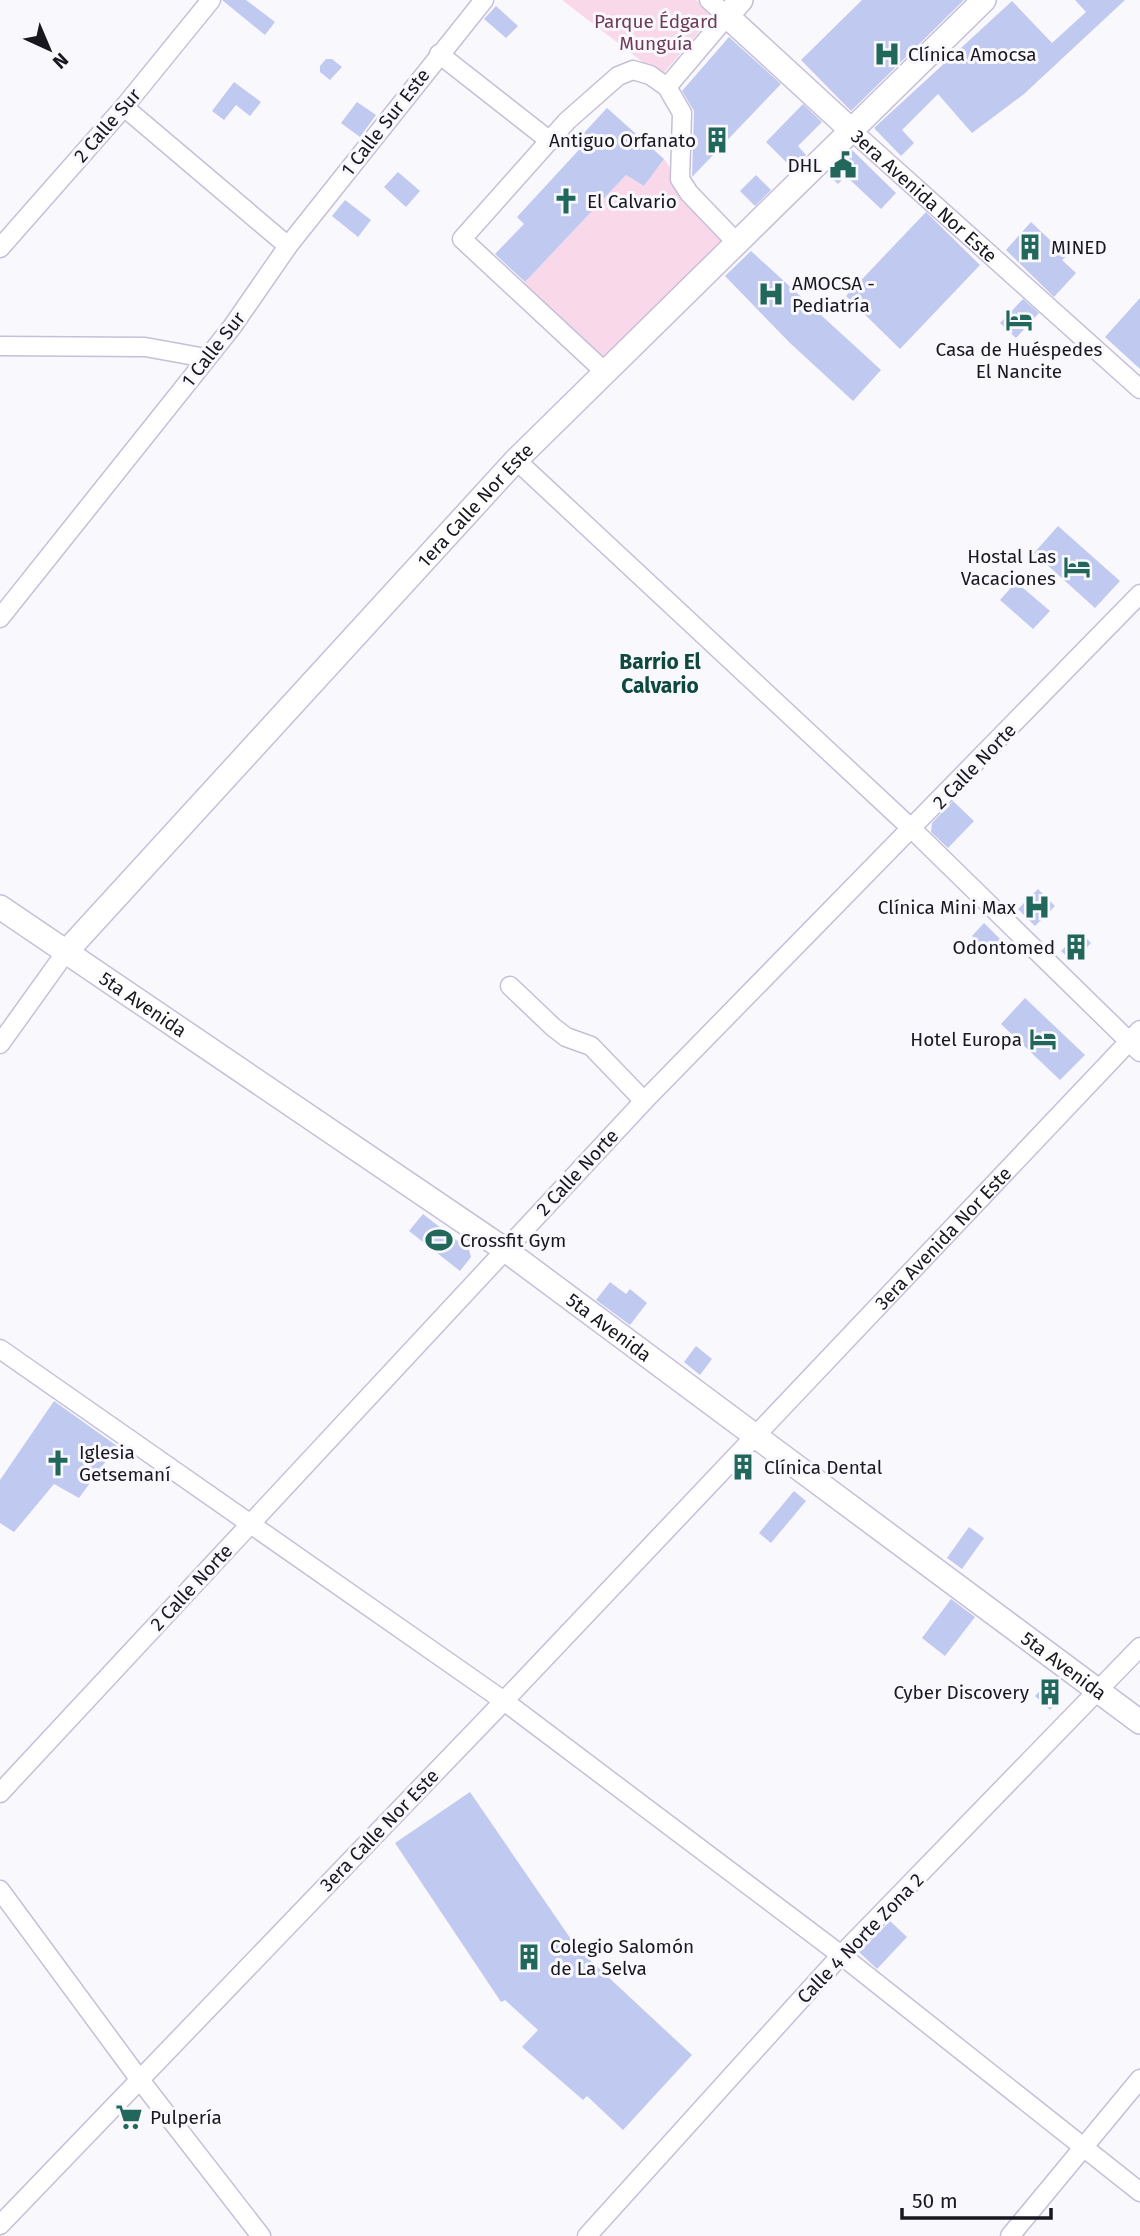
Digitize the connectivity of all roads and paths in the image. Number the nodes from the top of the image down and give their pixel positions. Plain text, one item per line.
1 (211, 0) edge
2 (484, 0) edge
3 (709, 0) edge
4 (984, 0) edge
5 (734, 8) edge
6 (439, 54) junction
7 (667, 87) junction
8 (124, 107) junction
9 (850, 129) junction
10 (550, 141) junction
11 (736, 242) junction
12 (288, 246) junction
13 (0, 248) edge
14 (0, 345) edge
15 (206, 358) junction
16 (605, 372) junction
17 (1140, 389) edge
18 (516, 460) junction
19 (1140, 594) edge
20 (0, 618) edge
21 (913, 830) junction
22 (0, 907) edge
23 (66, 952) junction
24 (510, 986) dead end
25 (1136, 1041) edge
26 (0, 1044) edge
27 (644, 1101) junction
28 (504, 1249) junction
29 (0, 1349) edge
30 (757, 1434) junction
31 (250, 1523) junction
32 (1140, 1647) edge
33 (1098, 1691) junction
34 (503, 1701) junction
35 (1140, 1722) edge
36 (0, 1793) edge
37 (0, 1890) edge
38 (841, 1955) junction
39 (1140, 2079) edge
40 (139, 2080) junction
41 (1085, 2149) junction
42 (1140, 2192) edge
43 (0, 2225) edge
44 (261, 2236) edge
45 (587, 2236) edge
46 (1010, 2236) edge

1 - 8 street, 2 Calle Sur
2 - 6 street, 1 Calle Sur Este
3 - 5 street, 3era Avenida Nor Este
4 - 9 street, 1era Calle Nor Este
5 - 7 street
5 - 9 street, 3era Avenida Nor Este
6 - 10 street
6 - 12 street, 1 Calle Sur Este
7 - 10 street
7 - 11 street
8 - 12 street
8 - 13 street, 2 Calle Sur
9 - 11 street, 1era Calle Nor Este
9 - 17 street, 3era Avenida Nor Este
10 - 16 street
11 - 16 street, 1era Calle Nor Este
12 - 15 street, 1 Calle Sur
14 - 15 street
15 - 20 street, 1 Calle Sur
16 - 18 street, 1era Calle Nor Este
18 - 21 street
18 - 23 street, 1era Calle Nor Este
19 - 21 street, 2 Calle Norte
21 - 25 street
21 - 27 street, 2 Calle Norte
22 - 23 street, 5ta Avenida
23 - 26 street, 1era Calle Nor Este
23 - 28 street, 5ta Avenida
24 - 27 street
25 - 30 street, 3era Avenida Nor Este
27 - 28 street, 2 Calle Norte
28 - 30 street, 5ta Avenida
28 - 31 street, 2 Calle Norte
29 - 31 street
30 - 33 street, 5ta Avenida
30 - 34 street, 3era Calle Nor Este
31 - 34 street
31 - 36 street, 2 Calle Norte
32 - 33 street, Calle 4 Norte Zona 2
33 - 35 street, 5ta Avenida
33 - 38 street, Calle 4 Norte Zona 2
34 - 38 street
34 - 40 street, 3era Calle Nor Este
37 - 40 street
38 - 41 street
38 - 45 street, Calle 4 Norte Zona 2
39 - 41 street
40 - 43 street, 3era Calle Nor Este
40 - 44 street
41 - 42 street
41 - 46 street

